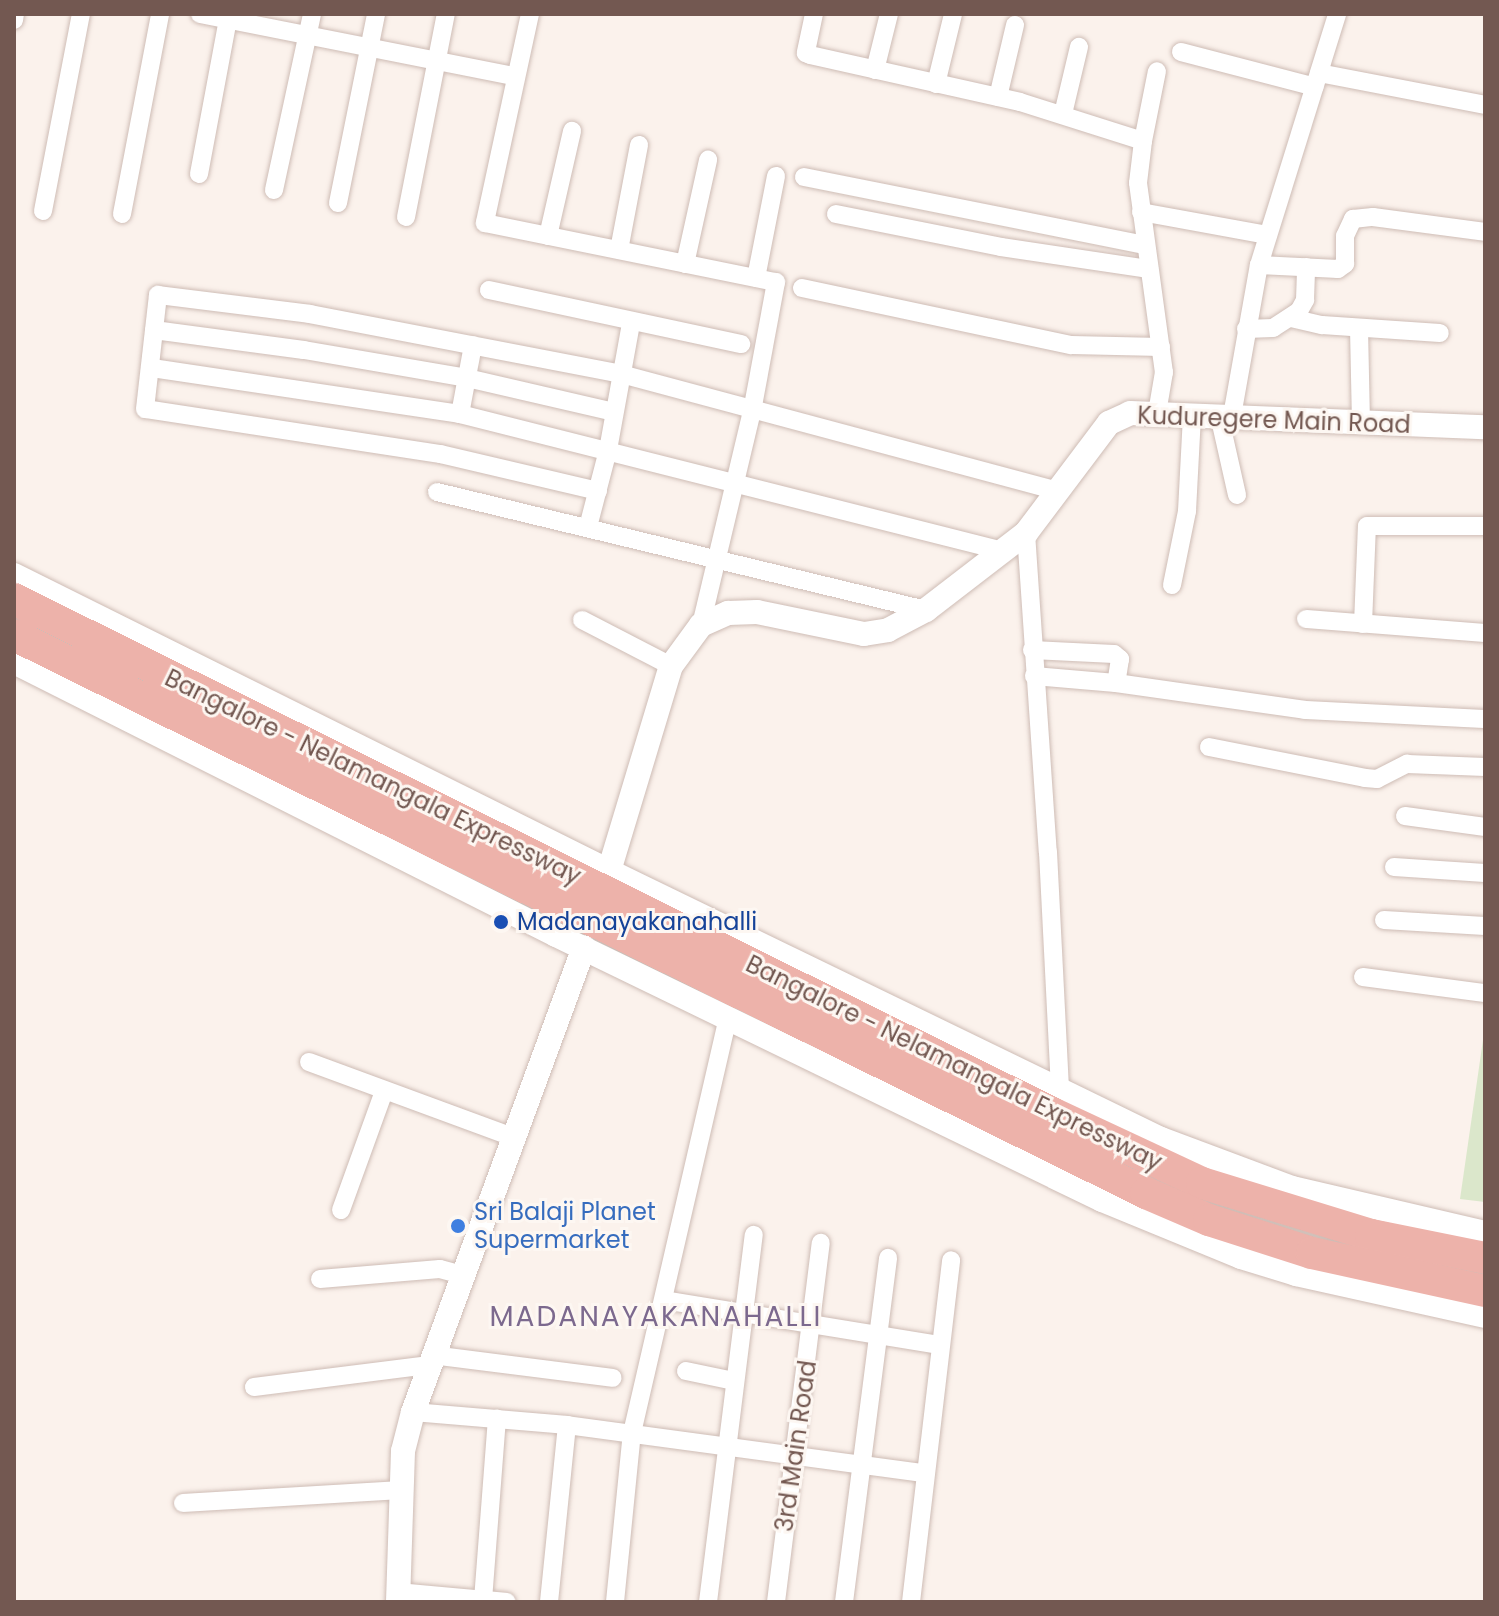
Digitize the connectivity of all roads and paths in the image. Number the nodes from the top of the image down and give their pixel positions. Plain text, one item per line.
1 (15, 14) edge
2 (81, 14) edge
3 (160, 14) edge
4 (200, 14) edge
5 (312, 14) edge
6 (376, 14) edge
7 (446, 14) edge
8 (530, 14) edge
9 (814, 14) edge
10 (889, 14) edge
11 (953, 14) edge
12 (1337, 14) edge
13 (229, 17) edge
14 (14, 20) edge
15 (1015, 25) dead end
16 (308, 35) junction
17 (369, 47) junction
18 (1079, 47) dead end
19 (1181, 52) dead end
20 (437, 61) junction
21 (875, 70) junction
22 (1157, 71) dead end
23 (514, 76) junction
24 (1317, 80) junction
25 (936, 84) junction
26 (998, 97) junction
27 (1485, 105) edge
28 (1063, 114) junction
29 (572, 131) dead end
30 (1143, 141) junction
31 (639, 145) dead end
32 (708, 160) dead end
33 (199, 174) dead end
34 (776, 176) dead end
35 (804, 177) dead end
36 (274, 190) dead end
37 (338, 203) dead end
38 (43, 211) dead end
39 (1141, 212) junction
40 (122, 214) dead end
41 (836, 214) dead end
42 (406, 217) dead end
43 (1485, 232) edge
44 (1268, 235) junction
45 (548, 236) junction
46 (1145, 245) junction
47 (619, 250) junction
48 (685, 264) junction
49 (1259, 265) junction
50 (1306, 267) junction
51 (1149, 269) junction
52 (756, 278) junction
53 (802, 288) dead end
54 (489, 290) dead end
55 (1291, 318) junction
56 (631, 323) junction
57 (1359, 328) junction
58 (1246, 329) junction
59 (154, 330) junction
60 (1440, 333) dead end
61 (741, 344) dead end
62 (473, 345) junction
63 (1161, 347) junction
64 (152, 368) junction
65 (621, 374) junction
66 (467, 378) junction
67 (752, 411) junction
68 (614, 412) junction
69 (1157, 413) junction
70 (460, 414) junction
71 (1192, 414) junction
72 (1225, 416) junction
73 (1361, 422) junction
74 (1485, 427) edge
75 (608, 450) junction
76 (736, 481) junction
77 (598, 491) junction
78 (1058, 491) junction
79 (437, 492) dead end
80 (1237, 495) dead end
81 (1485, 526) edge
82 (588, 527) junction
83 (1026, 533) junction
84 (1003, 551) junction
85 (717, 557) junction
86 (14, 575) edge
87 (1172, 585) dead end
88 (14, 599) edge
89 (926, 610) junction
90 (1306, 619) dead end
91 (582, 620) dead end
92 (1363, 624) junction
93 (701, 625) junction
94 (1485, 633) edge
95 (14, 635) edge
96 (1032, 650) junction
97 (14, 662) edge
98 (671, 666) junction
99 (1034, 676) junction
100 (1116, 683) junction
101 (1485, 719) edge
102 (1209, 747) dead end
103 (1485, 767) edge
104 (1405, 816) dead end
105 (1485, 827) edge
106 (1394, 867) dead end
107 (609, 871) junction
108 (1485, 873) edge
109 (1384, 920) dead end
110 (1485, 926) edge
111 (584, 948) junction
112 (1363, 977) dead end
113 (1485, 993) edge
114 (728, 1018) junction
115 (309, 1062) dead end
116 (1060, 1090) junction
117 (384, 1091) junction
118 (513, 1137) junction
119 (341, 1210) dead end
120 (1485, 1233) edge
121 (754, 1235) dead end
122 (821, 1243) dead end
123 (888, 1258) dead end
124 (1485, 1258) edge
125 (951, 1260) dead end
126 (462, 1275) junction
127 (320, 1279) dead end
128 (1485, 1291) edge
129 (664, 1300) junction
130 (742, 1314) junction
131 (1485, 1316) edge
132 (813, 1323) junction
133 (880, 1335) junction
134 (940, 1345) junction
135 (430, 1360) junction
136 (686, 1371) dead end
137 (613, 1378) dead end
138 (734, 1381) junction
139 (254, 1387) dead end
140 (413, 1412) junction
141 (497, 1419) junction
142 (567, 1425) junction
143 (632, 1433) junction
144 (727, 1447) junction
145 (792, 1453) junction
146 (859, 1464) junction
147 (924, 1473) junction
148 (401, 1490) junction
149 (183, 1503) dead end
150 (398, 1597) edge
151 (483, 1600) edge
152 (507, 1602) edge
153 (549, 1602) edge
154 (615, 1602) edge
155 (708, 1602) edge
156 (776, 1602) edge
157 (844, 1602) edge
158 (911, 1602) edge

1 - 14 street
2 - 38 street
3 - 40 street
4 - 13 street
5 - 16 street
6 - 17 street
7 - 20 street
8 - 23 street
9 - 21 street
10 - 21 street
11 - 25 street
12 - 24 street
13 - 16 street
13 - 33 street
15 - 26 street
16 - 17 street
16 - 36 street
17 - 20 street
17 - 37 street
18 - 28 street
19 - 24 street
20 - 23 street
20 - 42 street
21 - 25 street
22 - 30 street
23 - 45 street
24 - 27 street
24 - 44 street
25 - 26 street
26 - 28 street
28 - 30 street
29 - 45 street
30 - 39 street
31 - 47 street
32 - 48 street
34 - 52 street
35 - 46 street
39 - 44 street
39 - 46 street
41 - 51 street
43 - 50 street
44 - 49 street
45 - 47 street
46 - 51 street
47 - 48 street
48 - 52 street
49 - 50 street
49 - 58 street
50 - 55 street
51 - 63 street
52 - 67 street
53 - 63 street
54 - 56 street
55 - 57 street
55 - 58 street
56 - 61 street
56 - 65 street
57 - 60 street
57 - 73 street
58 - 72 street
59 - 62 street
59 - 64 street
59 - 66 street
62 - 65 street
62 - 66 street
63 - 69 street
64 - 70 street
64 - 77 street
65 - 67 street
65 - 68 street
66 - 68 street
66 - 70 street
67 - 76 street
67 - 78 street
68 - 75 street
69 - 71 street, Kuduregere Main Road
69 - 78 street, Kuduregere Main Road
70 - 75 street
71 - 72 street, Kuduregere Main Road
71 - 87 street
72 - 73 street, Kuduregere Main Road
72 - 80 street
73 - 74 street, Kuduregere Main Road
75 - 76 street
75 - 77 street
76 - 84 street
76 - 85 street
77 - 82 street
78 - 83 street, Kuduregere Main Road
79 - 82 street
81 - 92 street
82 - 85 street
83 - 84 street, Kuduregere Main Road
83 - 96 street
84 - 89 street, Kuduregere Main Road
85 - 89 street
85 - 93 street
86 - 107 street
88 - 124 highway, Bangalore - Nelamangala Expressway
89 - 93 street, Kuduregere Main Road
90 - 92 street
91 - 98 street
92 - 94 street
93 - 98 street
95 - 128 highway, Bangalore - Nelamangala Expressway
96 - 99 street
96 - 100 street
97 - 111 street
98 - 107 street
99 - 100 street
99 - 116 street
100 - 101 street
102 - 103 street
104 - 105 street
106 - 108 street
107 - 116 street
109 - 110 street
111 - 114 street
111 - 118 street
112 - 113 street
114 - 129 street
114 - 131 street
115 - 117 street
116 - 120 street
117 - 118 street
117 - 119 street
118 - 126 street
121 - 130 street
122 - 132 street, 3rd Main Road
123 - 133 street
125 - 134 street
126 - 127 street
126 - 135 street
129 - 130 street
129 - 143 street
130 - 132 street
130 - 138 street
132 - 133 street
132 - 145 street, 3rd Main Road
133 - 134 street
133 - 146 street
134 - 147 street
135 - 137 street
135 - 139 street
135 - 140 street
136 - 138 street
138 - 144 street
140 - 141 street
140 - 148 street
141 - 142 street
141 - 151 street
142 - 143 street
142 - 153 street
143 - 144 street
143 - 154 street
144 - 145 street
144 - 155 street
145 - 146 street
145 - 156 street, 3rd Main Road
146 - 147 street
146 - 157 street
147 - 158 street
148 - 149 street
148 - 150 street
150 - 151 street
151 - 152 street

